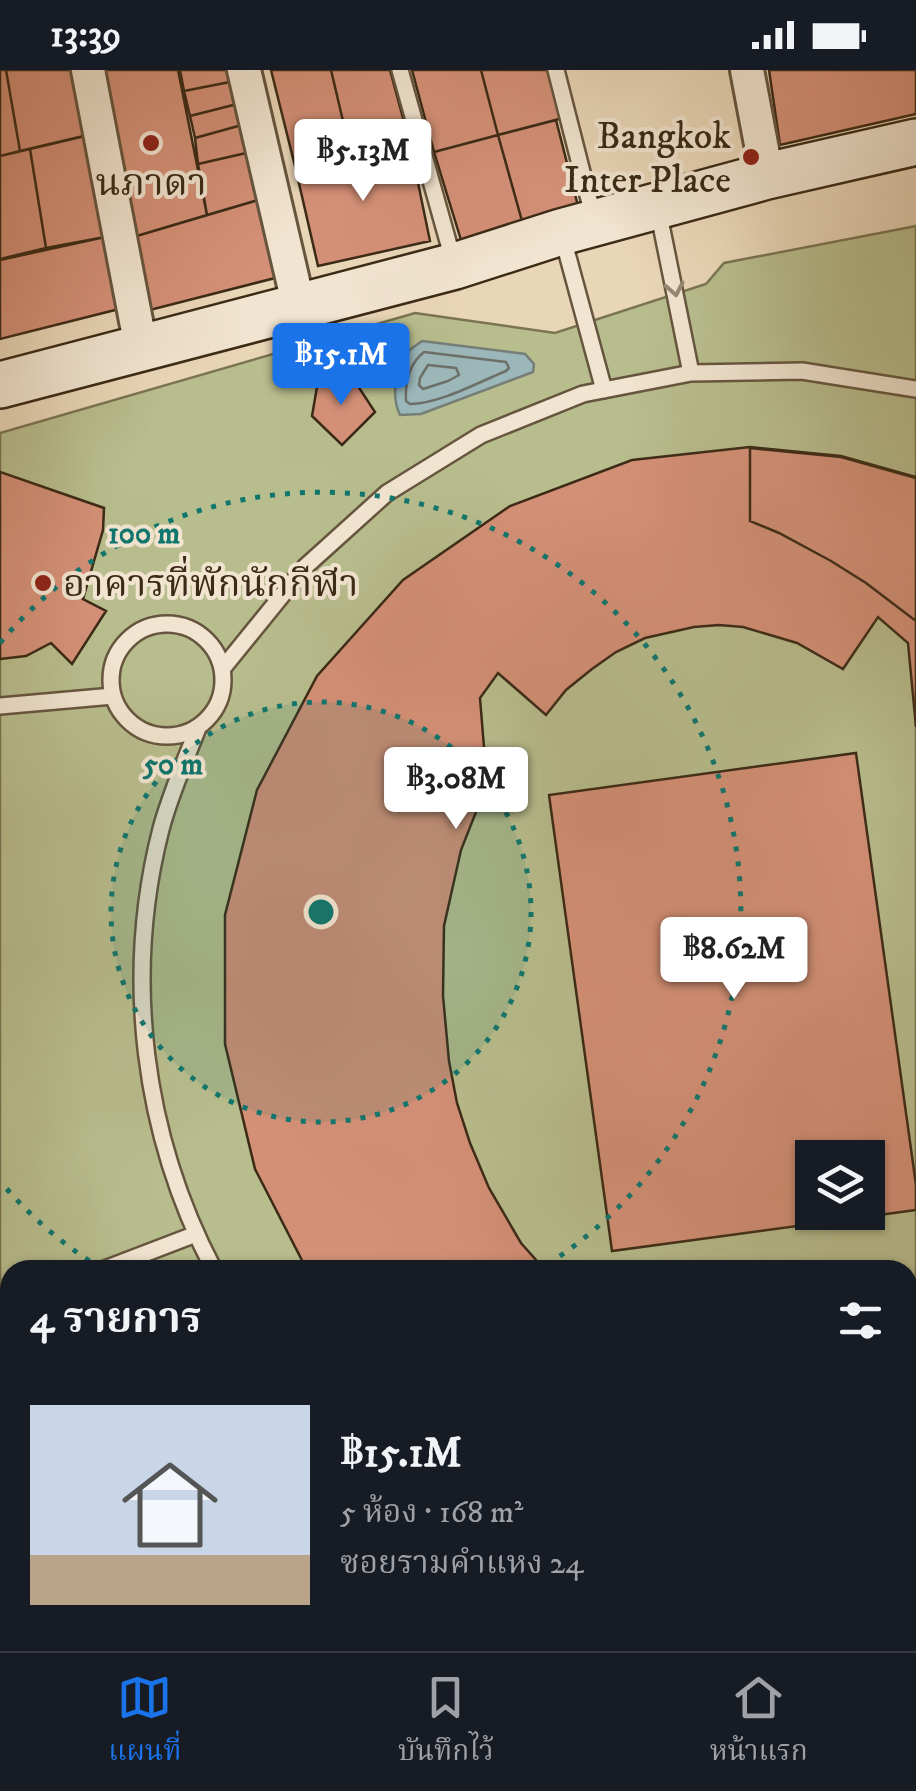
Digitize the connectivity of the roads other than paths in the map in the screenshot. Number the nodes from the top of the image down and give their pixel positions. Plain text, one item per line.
1 (88, 70) edge
2 (244, 70) edge
3 (400, 70) edge
4 (556, 70) edge
5 (747, 70) edge
6 (916, 142) edge
7 (767, 176) junction
8 (658, 206) junction
9 (578, 227) junction
10 (455, 266) junction
11 (299, 307) junction
12 (141, 347) junction
13 (691, 373) junction
14 (0, 385) edge
15 (916, 389) edge
16 (604, 390) junction
17 (223, 668) junction
18 (114, 696) junction
19 (0, 706) edge
20 (198, 728) junction
21 (196, 1234) junction
22 (128, 1260) edge
23 (209, 1260) edge

1 - 12 street
2 - 11 street
3 - 10 lane
4 - 9 lane
5 - 7 street
6 - 7 main road
7 - 8 main road
8 - 9 main road
8 -> 13 lane
9 - 10 main road
9 - 16 lane
10 - 11 main road
11 - 12 main road
12 - 14 main road
13 - 15 lane
13 - 16 lane
16 - 17 lane
17 - 18 lane
17 - 20 lane
18 - 19 lane
18 - 20 lane
20 - 21 lane
21 - 22 lane
21 - 23 lane

